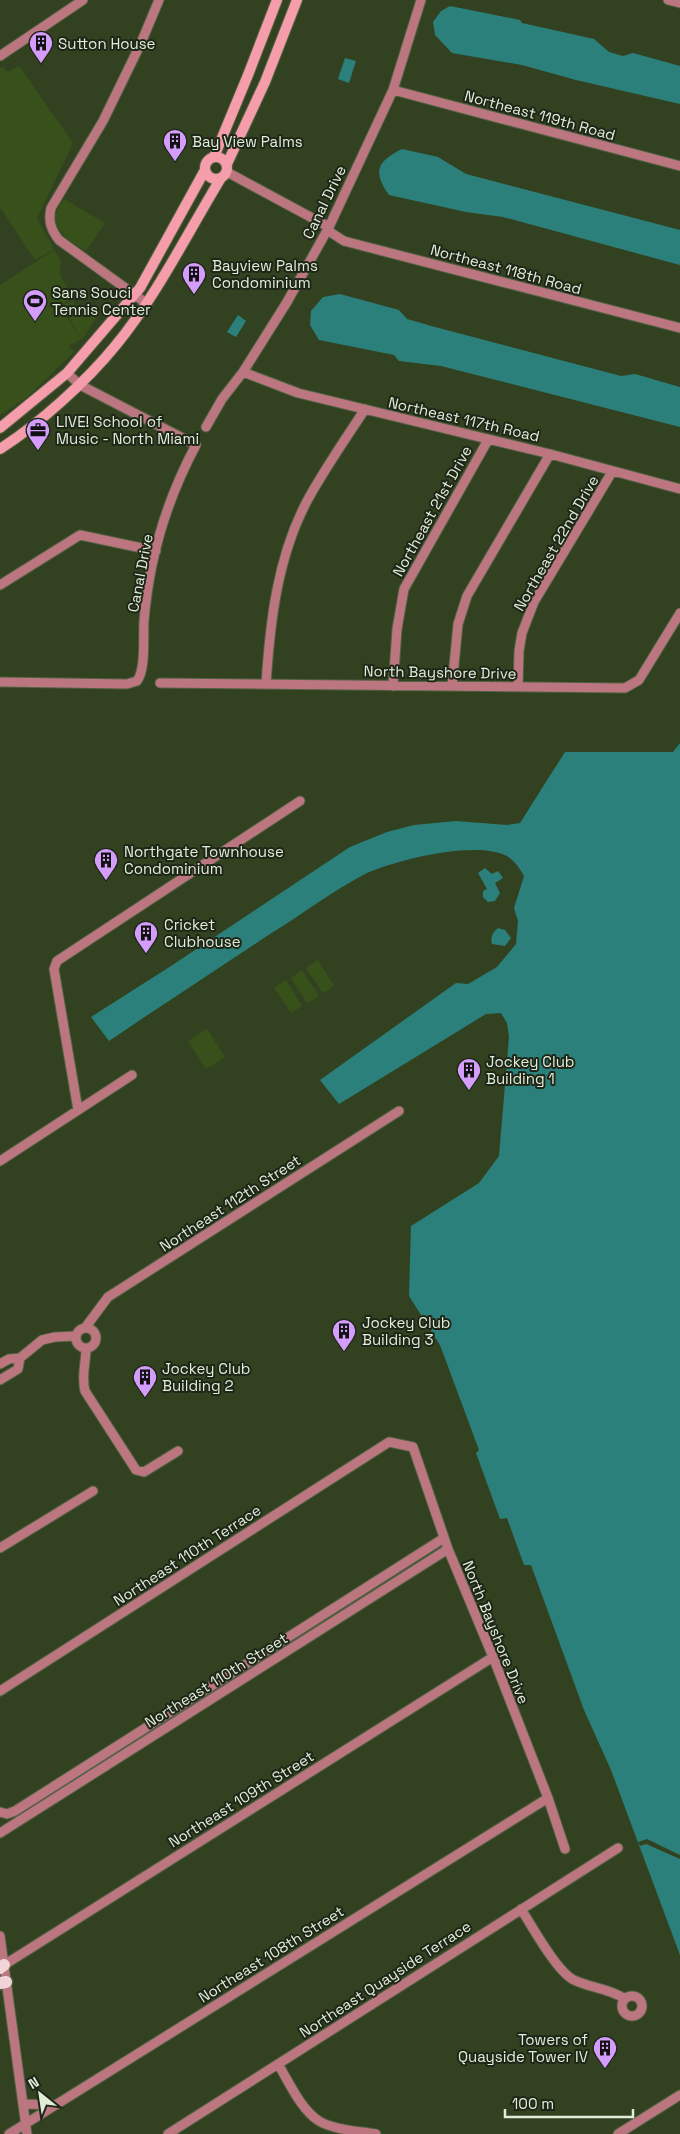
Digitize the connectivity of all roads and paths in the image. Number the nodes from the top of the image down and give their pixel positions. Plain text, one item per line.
1 (82, 0) edge
2 (159, 0) edge
3 (277, 0) edge
4 (297, 0) edge
5 (420, 0) edge
6 (668, 0) edge
7 (680, 3) edge
8 (0, 56) edge
9 (393, 90) junction
10 (214, 157) junction
11 (680, 166) edge
12 (205, 170) junction
13 (225, 171) junction
14 (328, 229) junction
15 (134, 295) junction
16 (146, 303) junction
17 (680, 328) edge
18 (243, 372) junction
19 (67, 373) junction
20 (80, 385) junction
21 (365, 409) junction
22 (206, 427) dead end
23 (0, 428) edge
24 (488, 440) junction
25 (0, 449) edge
26 (550, 454) junction
27 (612, 472) junction
28 (680, 489) edge
29 (156, 551) junction
30 (0, 585) edge
31 (680, 613) edge
32 (0, 682) edge
33 (160, 683) dead end
34 (266, 684) junction
35 (393, 686) junction
36 (452, 686) junction
37 (518, 687) junction
38 (300, 801) dead end
39 (132, 1076) dead end
40 (78, 1110) junction
41 (399, 1111) dead end
42 (0, 1160) edge
43 (85, 1328) junction
44 (76, 1336) junction
45 (86, 1348) junction
46 (20, 1358) junction
47 (0, 1364) edge
48 (0, 1380) edge
49 (388, 1442) joint
50 (178, 1451) dead end
51 (93, 1491) dead end
52 (444, 1538) junction
53 (0, 1548) edge
54 (448, 1549) junction
55 (493, 1656) junction
56 (0, 1691) edge
57 (548, 1798) junction
58 (0, 1812) edge
59 (0, 1834) edge
60 (618, 1848) dead end
61 (565, 1849) dead end
62 (520, 1909) junction
63 (0, 1936) edge
64 (2, 1966) edge
65 (3, 1982) edge
66 (624, 1999) dead end
67 (278, 2064) junction
68 (680, 2096) edge
69 (23, 2104) junction
70 (56, 2105) junction
71 (25, 2124) junction
72 (9, 2134) edge
73 (27, 2134) edge
74 (168, 2134) edge
75 (376, 2134) edge
76 (618, 2134) edge

1 - 8 street
2 - 15 street
3 - 10 street
4 - 13 street
5 - 9 street, Canal Drive
6 - 7 street
9 - 11 street, Northeast 119th Road
9 - 14 street, Canal Drive
10 - 12 street
10 - 13 street
12 - 13 street
12 - 15 street
13 - 14 street, Northeast 118th Road
13 - 16 street
14 - 17 street, Northeast 118th Road
14 - 18 street, Canal Drive
15 - 16 street
15 - 19 street
16 - 20 street
18 - 21 street, Northeast 117th Road
18 - 22 street, Canal Drive
19 - 20 street
19 - 23 street
20 - 25 street
20 - 29 street, Canal Drive
21 - 24 street, Northeast 117th Road
21 - 34 street
24 - 26 street, Northeast 117th Road
24 - 35 street, Northeast 21st Drive
26 - 27 street, Northeast 117th Road
26 - 36 street
27 - 28 street, Northeast 117th Road
27 - 37 street, Northeast 22nd Drive
29 - 30 street
29 - 32 street, Canal Drive
31 - 37 street, North Bayshore Drive
33 - 34 street, North Bayshore Drive
34 - 35 street, North Bayshore Drive
35 - 36 street, North Bayshore Drive
36 - 37 street, North Bayshore Drive
38 - 40 street
39 - 40 street
40 - 42 street
41 - 43 street, Northeast 112th Street
43 - 44 street
43 - 45 street
44 - 45 street
44 - 46 street
45 - 50 street
46 - 47 street
46 - 48 street
49 - 52 street, North Bayshore Drive
49 - 56 street, Northeast 110th Terrace
51 - 53 street
52 - 54 street, North Bayshore Drive
52 - 58 street, Northeast 110th Street
54 - 55 street, North Bayshore Drive
54 - 59 street, Northeast 110th Street
55 - 57 street, North Bayshore Drive
55 - 64 street, Northeast 109th Street
57 - 61 street, North Bayshore Drive
57 - 70 street, Northeast 108th Street
60 - 62 street, Northeast Quayside Terrace
62 - 66 street
62 - 67 street, Northeast Quayside Terrace
63 - 64 street
64 - 65 street
65 - 69 street
67 - 74 street, Northeast Quayside Terrace
67 - 75 street
68 - 76 street
69 - 70 street
69 - 71 street
70 - 71 street, Northeast 108th Street
71 - 72 street, Northeast 108th Street
71 - 73 street

